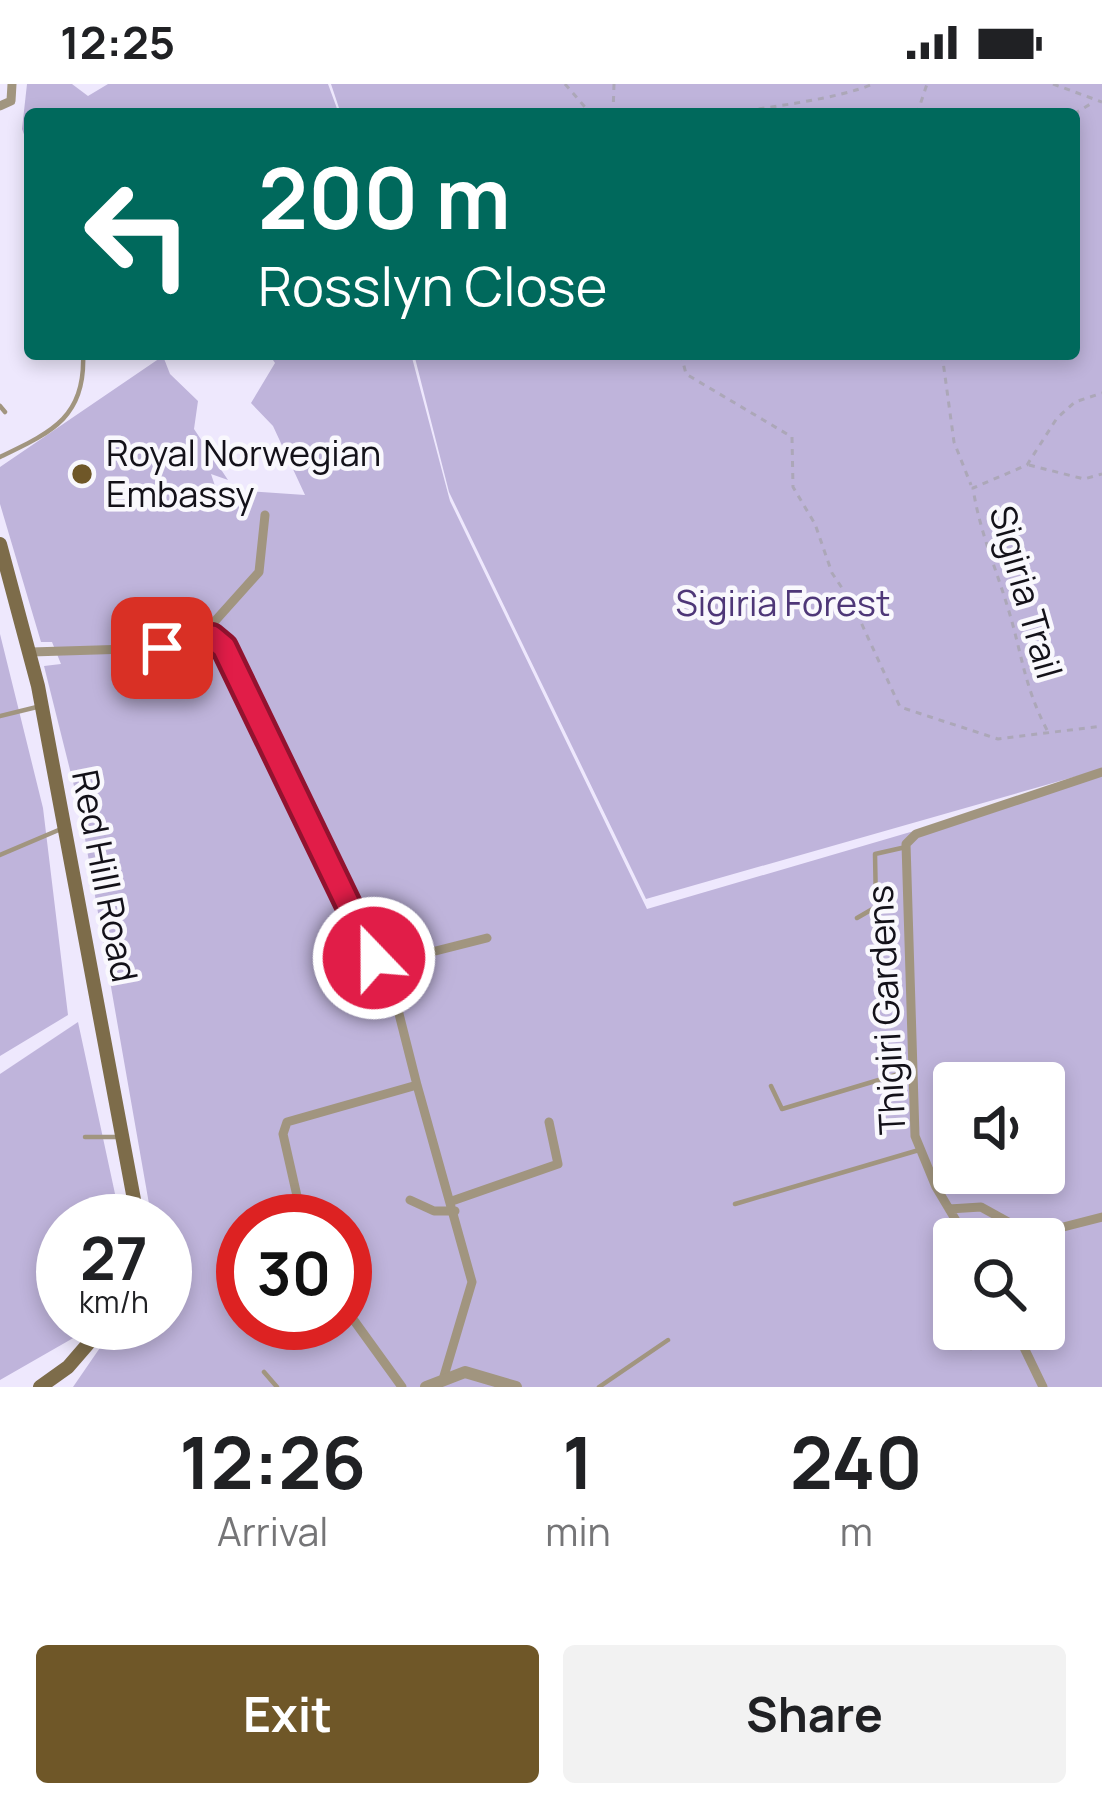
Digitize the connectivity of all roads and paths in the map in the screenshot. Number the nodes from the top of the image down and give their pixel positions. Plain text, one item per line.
1 (12, 84) edge
2 (565, 84) edge
3 (873, 84) edge
4 (1053, 84) edge
5 (1094, 100) junction
6 (1102, 102) edge
7 (0, 106) edge
8 (586, 108) edge
9 (753, 108) edge
10 (1080, 110) edge
11 (83, 360) edge
12 (682, 360) edge
13 (943, 360) edge
14 (1102, 393) edge
15 (0, 458) edge
16 (1027, 465) junction
17 (1102, 474) edge
18 (973, 488) junction
19 (266, 515) dead end
20 (0, 547) edge
21 (198, 640) junction
22 (31, 652) junction
23 (42, 706) junction
24 (0, 716) edge
25 (1102, 725) edge
26 (1047, 730) junction
27 (1102, 772) edge
28 (65, 827) junction
29 (907, 843) junction
30 (0, 855) edge
31 (857, 918) dead end
32 (487, 938) dead end
33 (396, 1002) dead end
34 (912, 1070) junction
35 (417, 1085) junction
36 (771, 1086) dead end
37 (549, 1122) dead end
38 (86, 1137) dead end
39 (125, 1137) junction
40 (919, 1150) junction
41 (134, 1194) edge
42 (297, 1194) edge
43 (410, 1200) dead end
44 (735, 1204) dead end
45 (453, 1206) junction
46 (949, 1209) junction
47 (1102, 1217) edge
48 (954, 1218) edge
49 (668, 1340) dead end
50 (372, 1345) edge
51 (83, 1350) edge
52 (1025, 1350) edge
53 (264, 1372) dead end
54 (444, 1376) junction
55 (40, 1387) edge
56 (277, 1387) edge
57 (402, 1387) edge
58 (426, 1387) edge
59 (517, 1387) edge
60 (599, 1387) edge
61 (1043, 1387) edge

1 - 7 street
2 - 8 path
3 - 9 path
4 - 5 path
5 - 6 path
5 - 10 path
11 - 15 lane
12 - 26 path
13 - 18 path
14 - 16 path, Sigiria Trail
16 - 17 path
16 - 18 path, Sigiria Trail
18 - 26 path, Sigiria Trail
19 - 21 street
20 - 22 main road, Red Hill Road
21 - 22 street
21 - 32 street
22 - 23 main road, Red Hill Road
23 - 24 lane
23 - 28 main road, Red Hill Road
25 - 26 path
27 - 29 street
28 - 30 lane
28 - 39 main road, Red Hill Road
29 - 31 lane
29 - 34 street, Thigiri Gardens
33 - 35 street
34 - 36 lane
34 - 40 street, Thigiri Gardens
35 - 42 street
35 - 45 street
37 - 45 street
38 - 39 lane
39 - 41 main road, Red Hill Road
40 - 44 lane
40 - 46 street, Thigiri Gardens
43 - 45 street
45 - 54 street
46 - 47 street
46 - 48 street, Thigiri Gardens
49 - 60 lane
50 - 57 street
51 - 55 main road
52 - 61 street
53 - 56 lane
54 - 58 street
54 - 59 street

